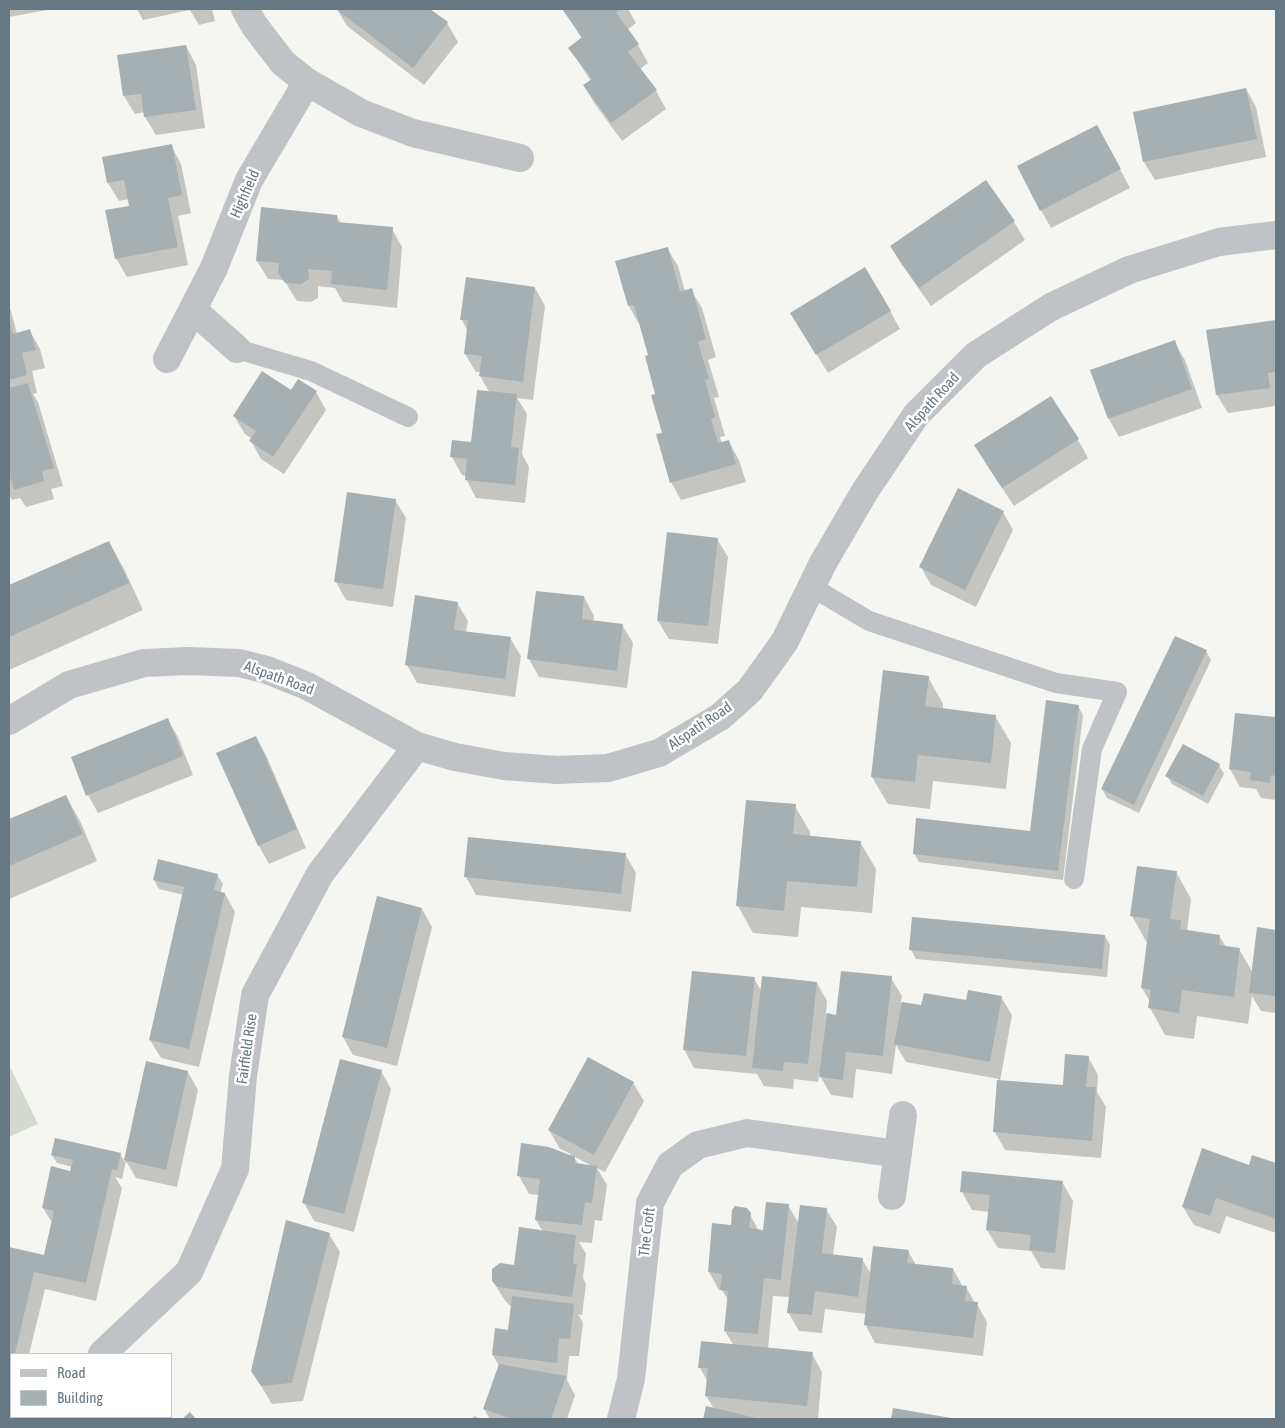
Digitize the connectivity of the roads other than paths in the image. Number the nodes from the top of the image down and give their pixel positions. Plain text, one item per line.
1 (246, 9) edge
2 (307, 82) junction
3 (520, 158) dead end
4 (1276, 235) edge
5 (193, 310) junction
6 (238, 349) joint
7 (167, 359) dead end
8 (408, 417) dead end
9 (812, 587) junction
10 (9, 721) edge
11 (418, 746) junction
12 (1074, 879) dead end
13 (903, 1116) dead end
14 (898, 1154) junction
15 (892, 1196) dead end
16 (103, 1353) edge
17 (621, 1419) edge

1 - 2 street
2 - 3 street
2 - 5 street, Highfield
4 - 9 street, Alspath Road
5 - 6 street
5 - 7 street, Highfield
6 - 8 lane
9 - 11 street, Alspath Road
9 - 12 lane
10 - 11 street, Alspath Road
11 - 16 street, Fairfield Rise
13 - 14 street
14 - 15 street
14 - 17 street, The Croft

